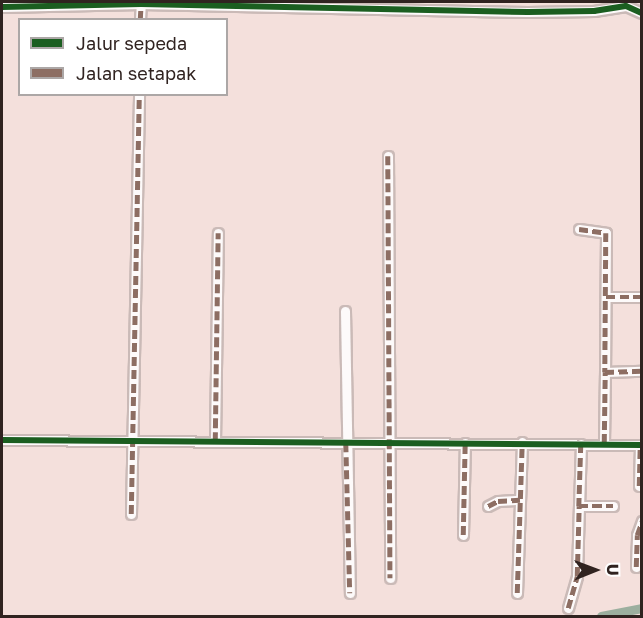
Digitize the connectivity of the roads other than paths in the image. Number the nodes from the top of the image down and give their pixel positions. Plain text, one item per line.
1 (141, 3) edge
2 (2, 7) edge
3 (642, 13) edge
4 (140, 18) edge
5 (139, 96) edge
6 (388, 156) dead end
7 (579, 229) dead end
8 (218, 233) dead end
9 (606, 297) junction
10 (642, 297) edge
11 (345, 311) dead end
12 (642, 371) edge
13 (605, 372) junction
14 (2, 440) edge
15 (215, 441) junction
16 (132, 442) junction
17 (522, 442) junction
18 (346, 443) junction
19 (465, 443) junction
20 (604, 443) junction
21 (390, 444) junction
22 (581, 444) junction
23 (641, 445) edge
24 (639, 486) dead end
25 (520, 500) junction
26 (488, 506) dead end
27 (579, 506) junction
28 (613, 506) dead end
29 (131, 514) dead end
30 (642, 521) edge
31 (463, 536) dead end
32 (636, 567) dead end
33 (390, 578) dead end
34 (350, 593) dead end
35 (517, 594) dead end
36 (568, 608) dead end

1 - 2 street
1 - 3 street
1 - 4 street
5 - 16 street
6 - 21 street
7 - 9 street
8 - 15 street
9 - 10 street
9 - 13 street
11 - 18 street
12 - 13 street
13 - 20 street
14 - 16 street
15 - 16 street
15 - 18 street
16 - 29 street
17 - 19 street
17 - 22 street
17 - 25 street
18 - 21 street
18 - 34 street
19 - 21 street
19 - 31 street
20 - 22 street
20 - 23 street
21 - 33 street
22 - 27 street
23 - 24 street
25 - 26 street
25 - 35 street
27 - 28 street
27 - 36 street
30 - 32 street

